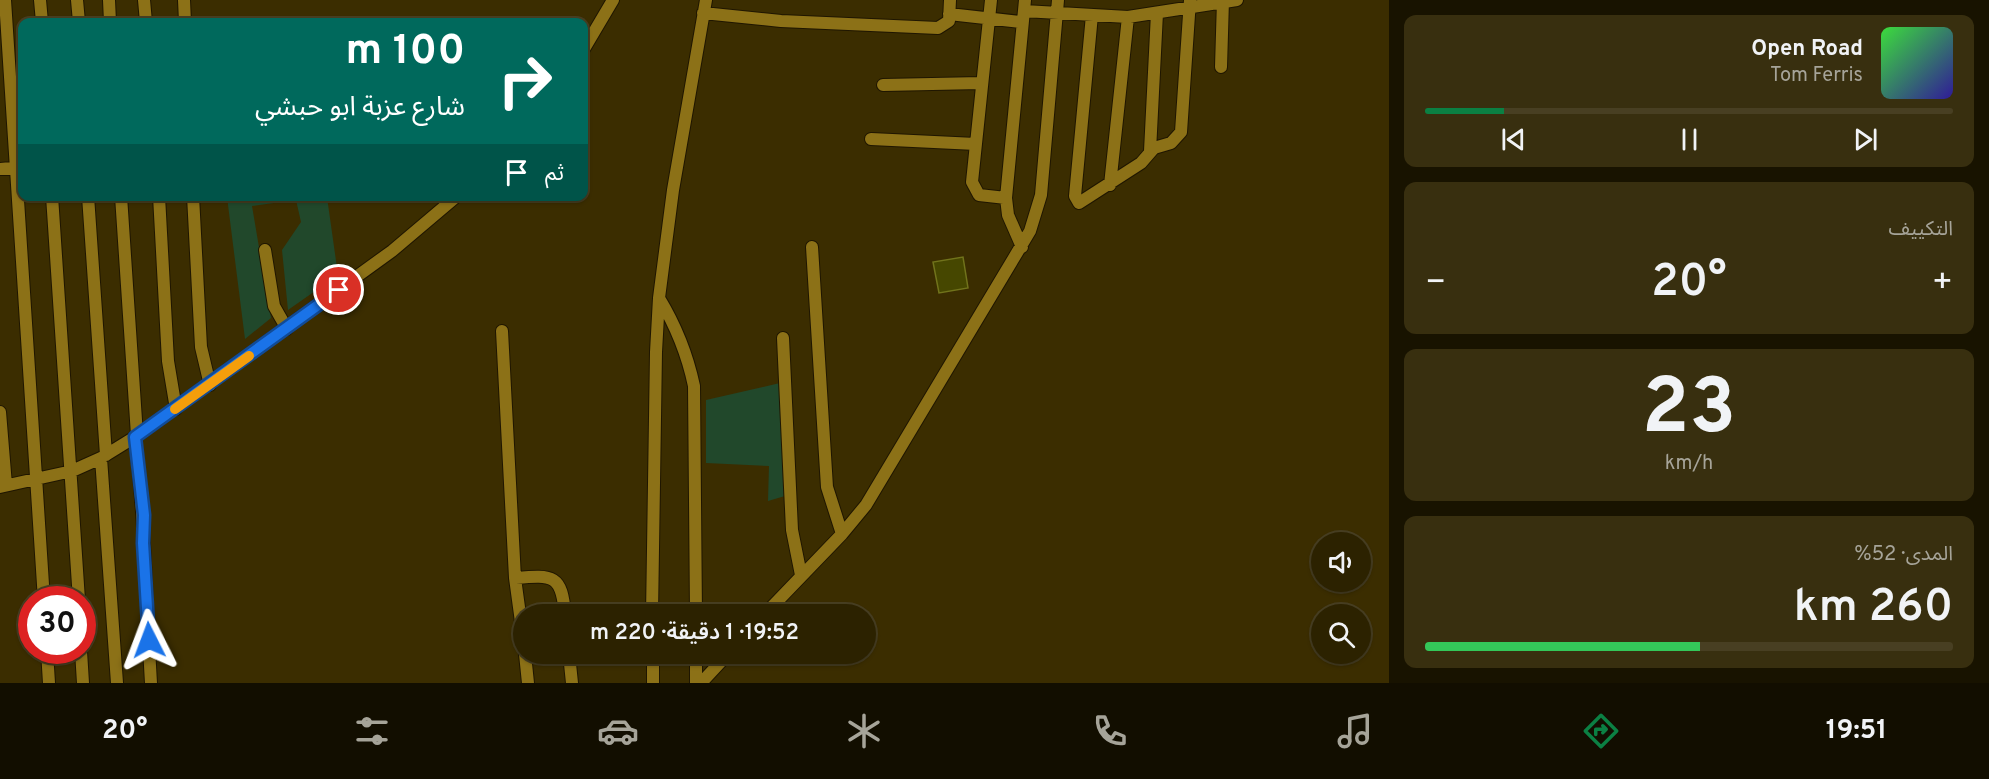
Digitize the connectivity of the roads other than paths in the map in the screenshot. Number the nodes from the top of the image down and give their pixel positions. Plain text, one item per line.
1 (5, 0) edge
2 (40, 0) edge
3 (76, 0) edge
4 (109, 0) edge
5 (144, 0) edge
6 (184, 0) edge
7 (613, 0) edge
8 (706, 0) edge
9 (951, 0) edge
10 (991, 0) edge
11 (1058, 0) edge
12 (1237, 0) edge
13 (1223, 1) edge
14 (1189, 4) edge
15 (1023, 11) edge
16 (703, 13) junction
17 (1057, 13) junction
18 (1157, 13) junction
19 (949, 14) junction
20 (1092, 15) junction
21 (1128, 17) junction
22 (42, 18) edge
23 (78, 18) edge
24 (110, 18) edge
25 (146, 18) edge
26 (185, 18) edge
27 (989, 18) junction
28 (588, 42) edge
29 (1221, 67) dead end
30 (981, 84) junction
31 (883, 85) dead end
32 (871, 139) dead end
33 (976, 144) junction
34 (18, 145) edge
35 (1150, 151) junction
36 (18, 167) edge
37 (0, 169) edge
38 (1110, 185) junction
39 (1006, 198) junction
40 (22, 201) edge
41 (52, 201) edge
42 (88, 201) edge
43 (122, 201) edge
44 (159, 201) edge
45 (193, 201) edge
46 (451, 201) edge
47 (812, 247) dead end
48 (1022, 247) junction
49 (264, 250) dead end
50 (659, 298) junction
51 (286, 329) junction
52 (502, 332) dead end
53 (783, 338) dead end
54 (210, 385) junction
55 (176, 409) junction
56 (0, 412) edge
57 (136, 436) junction
58 (104, 457) junction
59 (72, 471) junction
60 (37, 480) junction
61 (3, 486) edge
62 (842, 534) junction
63 (801, 575) junction
64 (515, 578) junction
65 (43, 586) edge
66 (78, 586) edge
67 (519, 604) edge
68 (564, 604) edge
69 (652, 604) edge
70 (696, 604) edge
71 (774, 604) edge
72 (48, 664) edge
73 (82, 664) edge
74 (526, 664) edge
75 (570, 664) edge
76 (653, 664) edge
77 (696, 664) edge
78 (719, 664) edge
79 (49, 683) edge
80 (83, 683) edge
81 (117, 683) edge
82 (152, 683) edge
83 (528, 683) edge
84 (573, 683) edge
85 (653, 683) edge
86 (696, 683) edge
87 (701, 683) edge

1 - 34 street
2 - 22 street
3 - 23 street
4 - 24 street
5 - 25 street
6 - 26 street
7 - 28 street
8 - 16 street
9 - 19 street
10 - 27 street
11 - 17 street
12 - 13 street
13 - 14 street
13 - 29 street
14 - 18 street
14 - 35 street
15 - 17 street
15 - 27 street
15 - 39 street
16 - 19 street
16 - 50 street
17 - 20 street
17 - 48 street
18 - 21 street
18 - 35 street
19 - 27 street
20 - 21 street
20 - 38 street
21 - 38 street
27 - 30 street
30 - 31 street
30 - 33 street
32 - 33 street
33 - 39 street
35 - 38 street
36 - 37 street
39 - 48 street
40 - 60 street
41 - 59 street
42 - 58 street
43 - 57 street
44 - 55 street
45 - 54 street
46 - 51 street
47 - 62 street
48 - 62 street
49 - 51 street
50 - 69 street
50 - 70 street
51 - 54 street
52 - 64 street
53 - 63 street
54 - 55 street
55 - 57 street
56 - 61 street
57 - 58 street
57 - 82 street
58 - 59 street
58 - 81 street
59 - 60 street
59 - 66 street
60 - 61 street
60 - 65 street
62 - 63 street
63 - 71 street
64 - 67 street
64 - 68 street
72 - 79 street
73 - 80 street
74 - 83 street
75 - 84 street
76 - 85 street
77 - 86 street
78 - 87 street

